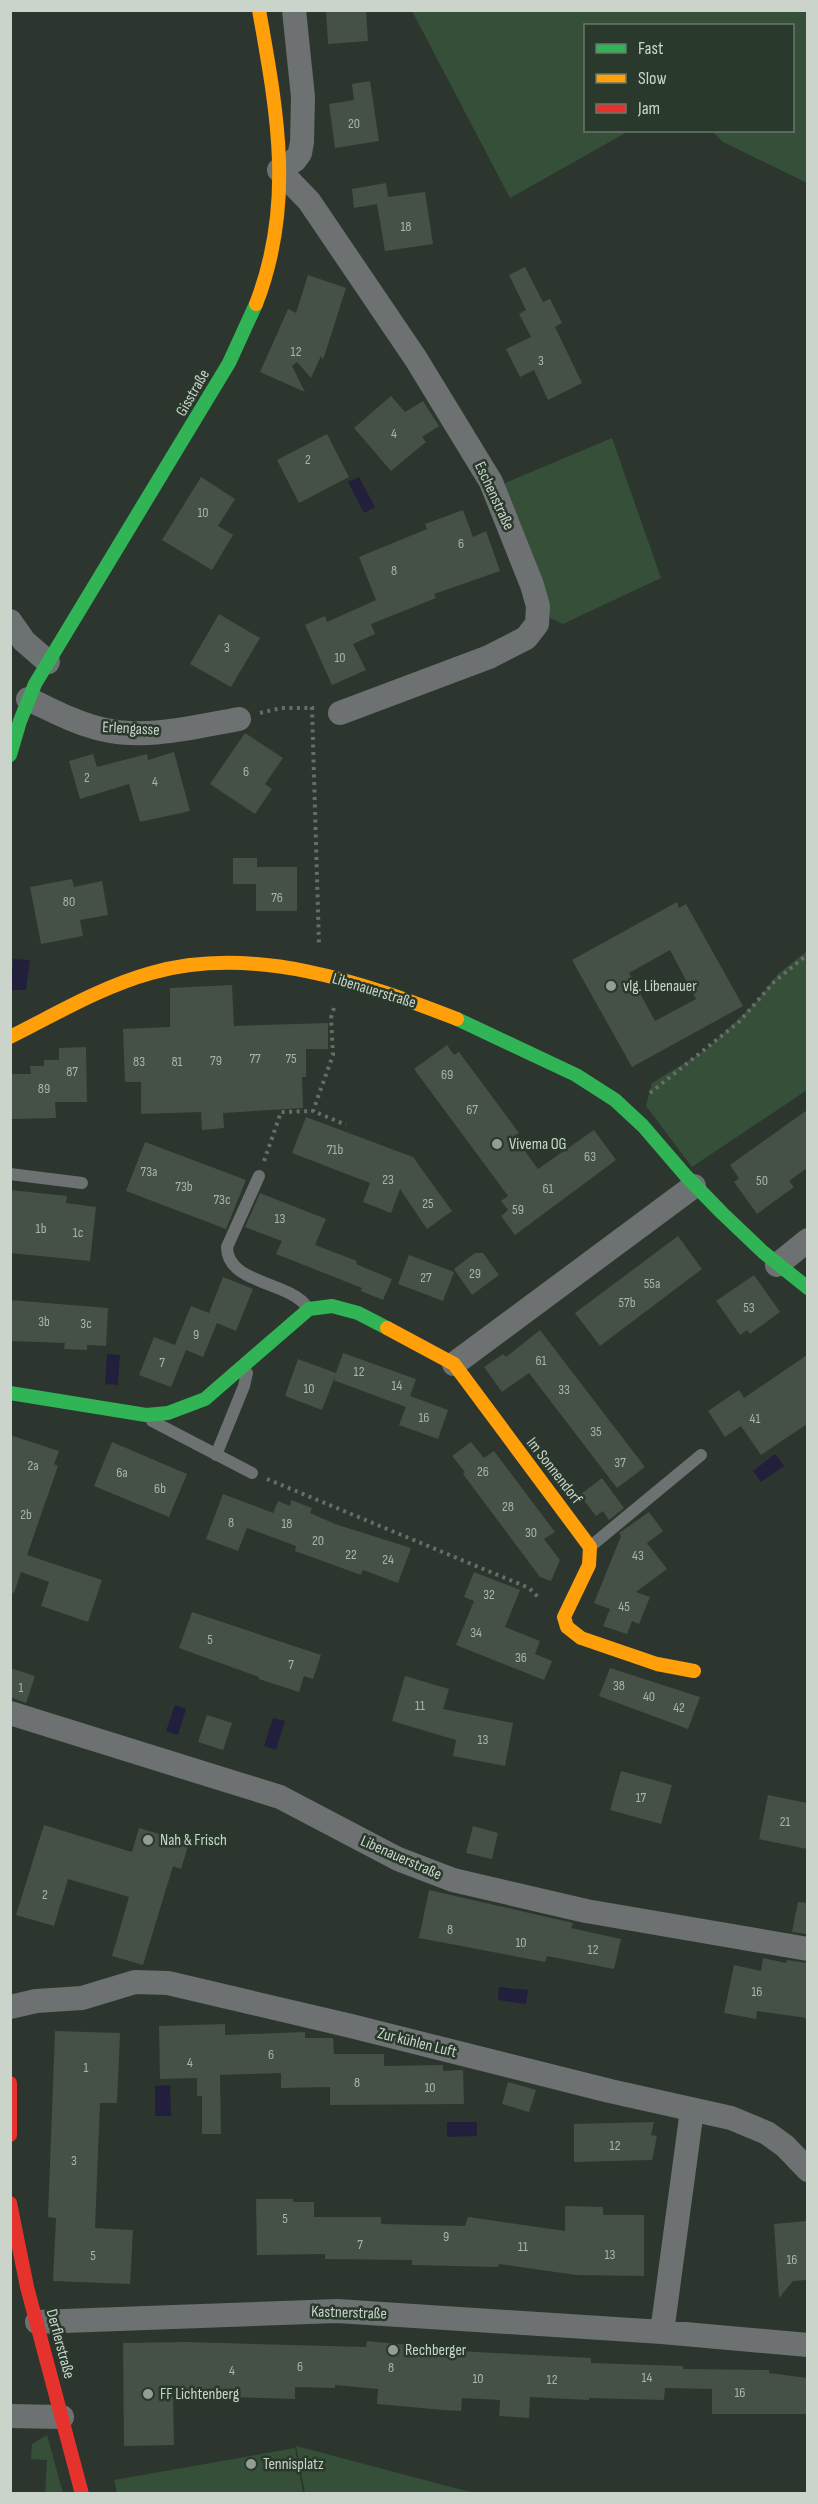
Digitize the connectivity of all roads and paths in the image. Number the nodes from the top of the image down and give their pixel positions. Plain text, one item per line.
1 (259, 10) edge
2 (294, 10) edge
3 (279, 170) junction
4 (10, 621) edge
5 (48, 662) junction
6 (28, 699) junction
7 (312, 707) junction
8 (340, 713) joint
9 (238, 718) joint
10 (10, 755) edge
11 (807, 954) edge
12 (319, 975) junction
13 (340, 980) junction
14 (10, 1037) edge
15 (626, 1108) junction
16 (313, 1111) junction
17 (346, 1125) dead end
18 (10, 1174) edge
19 (259, 1176) joint
20 (82, 1184) dead end
21 (694, 1186) junction
22 (807, 1240) edge
23 (777, 1265) junction
24 (807, 1288) edge
25 (309, 1310) junction
26 (454, 1364) junction
27 (246, 1365) junction
28 (10, 1393) edge
29 (146, 1415) junction
30 (216, 1455) junction
31 (701, 1455) dead end
32 (252, 1473) joint
33 (590, 1547) junction
34 (564, 1616) junction
35 (694, 1671) dead end
36 (10, 1713) edge
37 (807, 1949) edge
38 (10, 2007) edge
39 (10, 2083) edge
40 (692, 2110) junction
41 (11, 2127) edge
42 (10, 2135) edge
43 (807, 2170) edge
44 (10, 2203) edge
45 (37, 2322) junction
46 (662, 2332) junction
47 (807, 2345) edge
48 (10, 2416) edge
49 (62, 2417) junction
50 (82, 2493) edge

1 - 3 street, Gisstraße
2 - 3 street
3 - 5 street, Gisstraße
3 - 8 street, Eschenstraße
4 - 5 street
5 - 6 street, Gisstraße
6 - 9 street, Erlengasse
6 - 10 street, Gisstraße
7 - 8 path
7 - 9 path
7 - 12 path
11 - 15 path
12 - 13 street, Libenauerstraße
12 - 14 street, Libenauerstraße
13 - 15 street, Libenauerstraße
13 - 16 path
15 - 21 street, Libenauerstraße
16 - 17 path
16 - 19 path
18 - 20 lane
19 - 25 lane
21 - 23 street, Libenauerstraße
21 - 26 street
22 - 23 street
23 - 24 street, Libenauerstraße
25 - 26 street, Im Sonnendorf
25 - 27 street
26 - 33 street, Im Sonnendorf
27 - 29 street
27 - 30 lane
28 - 29 street
29 - 30 lane
30 - 32 lane
31 - 33 lane
32 - 34 path
33 - 34 street
34 - 35 street
36 - 37 street, Libenauerstraße
38 - 40 street, Zur kühlen Luft
39 - 41 street
40 - 43 street, Zur kühlen Luft
40 - 46 street
41 - 42 street
44 - 45 street, Derflerstraße
45 - 46 street, Kastnerstraße
45 - 49 street, Derflerstraße
46 - 47 street, Kastnerstraße
48 - 49 street
49 - 50 street, Derflerstraße

